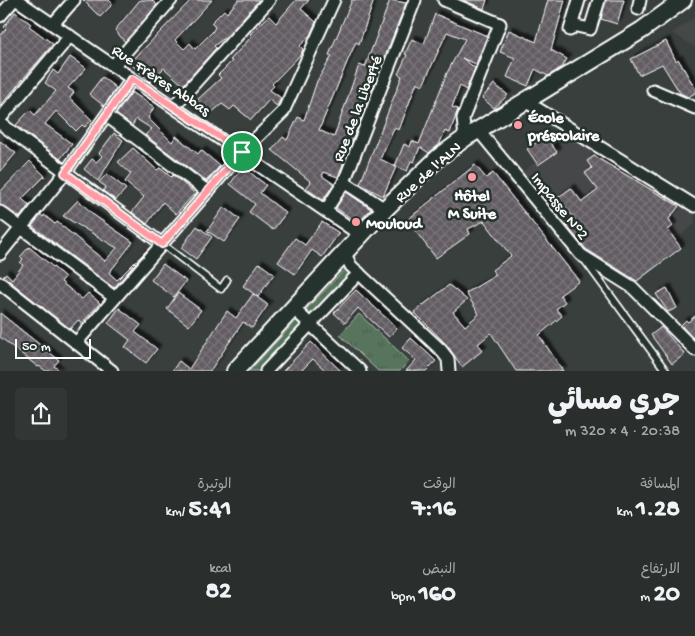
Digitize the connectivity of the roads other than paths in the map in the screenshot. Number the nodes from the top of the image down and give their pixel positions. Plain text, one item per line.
1 (18, 0) edge
2 (74, 0) edge
3 (171, 0) edge
4 (269, 0) edge
5 (334, 0) edge
6 (415, 0) edge
7 (444, 0) edge
8 (579, 0) edge
9 (599, 0) edge
10 (683, 0) edge
11 (0, 16) edge
12 (53, 24) junction
13 (70, 36) junction
14 (113, 66) junction
15 (132, 79) junction
16 (653, 90) dead end
17 (526, 101) junction
18 (174, 106) junction
19 (695, 108) edge
20 (107, 116) junction
21 (0, 119) edge
22 (0, 123) edge
23 (471, 134) junction
24 (242, 152) junction
25 (65, 173) junction
26 (344, 182) junction
27 (208, 192) junction
28 (695, 206) edge
29 (326, 210) junction
30 (385, 210) junction
31 (0, 212) edge
32 (21, 227) junction
33 (362, 236) junction
34 (162, 244) junction
35 (0, 254) edge
36 (345, 254) junction
37 (580, 255) junction
38 (358, 273) junction
39 (227, 280) dead end
40 (0, 283) edge
41 (115, 298) junction
42 (294, 309) junction
43 (310, 324) junction
44 (76, 343) junction
45 (695, 350) edge
46 (448, 365) edge
47 (112, 371) edge
48 (235, 371) edge
49 (266, 371) edge
50 (360, 371) edge
51 (456, 371) edge
52 (666, 371) edge

1 - 11 street
1 - 12 street, Rue Frères Abbas
2 - 12 street
3 - 14 street
4 - 18 street
5 - 24 street
6 - 26 street, Rue de la Liberté
7 - 23 street
8 - 9 street
10 - 17 street, Rue de l'ALN
12 - 13 street, Rue Frères Abbas
13 - 14 street, Rue Frères Abbas
13 - 21 street
14 - 15 street, Rue Frères Abbas
15 - 18 street, Rue Frères Abbas
15 - 20 street
16 - 19 street
17 - 23 street, Rue de l'ALN
17 - 28 street
18 - 24 street, Rue Frères Abbas
20 - 25 street
20 - 27 street
22 - 25 street
23 - 30 street, Rue de l'ALN
23 - 37 street, Impasse N°2
24 - 27 street
24 - 29 street, Rue Frères Abbas
25 - 32 street
25 - 34 street
26 - 29 street
26 - 30 street, Rue de la Liberté
27 - 34 street
29 - 33 street, Rue Frères Abbas
30 - 33 street, Rue de l'ALN
31 - 32 street
32 - 35 street
32 - 41 street
33 - 36 street, Rue de l'ALN
34 - 39 lane
34 - 41 street
36 - 38 street
36 - 42 street, Rue de l'ALN
37 - 45 street, Impasse N°2
37 - 52 lane
38 - 43 street
38 - 46 street
40 - 44 street
41 - 44 street
42 - 43 street
42 - 48 street, Rue de l'ALN
43 - 49 street
43 - 50 street
44 - 47 street
46 - 51 street

